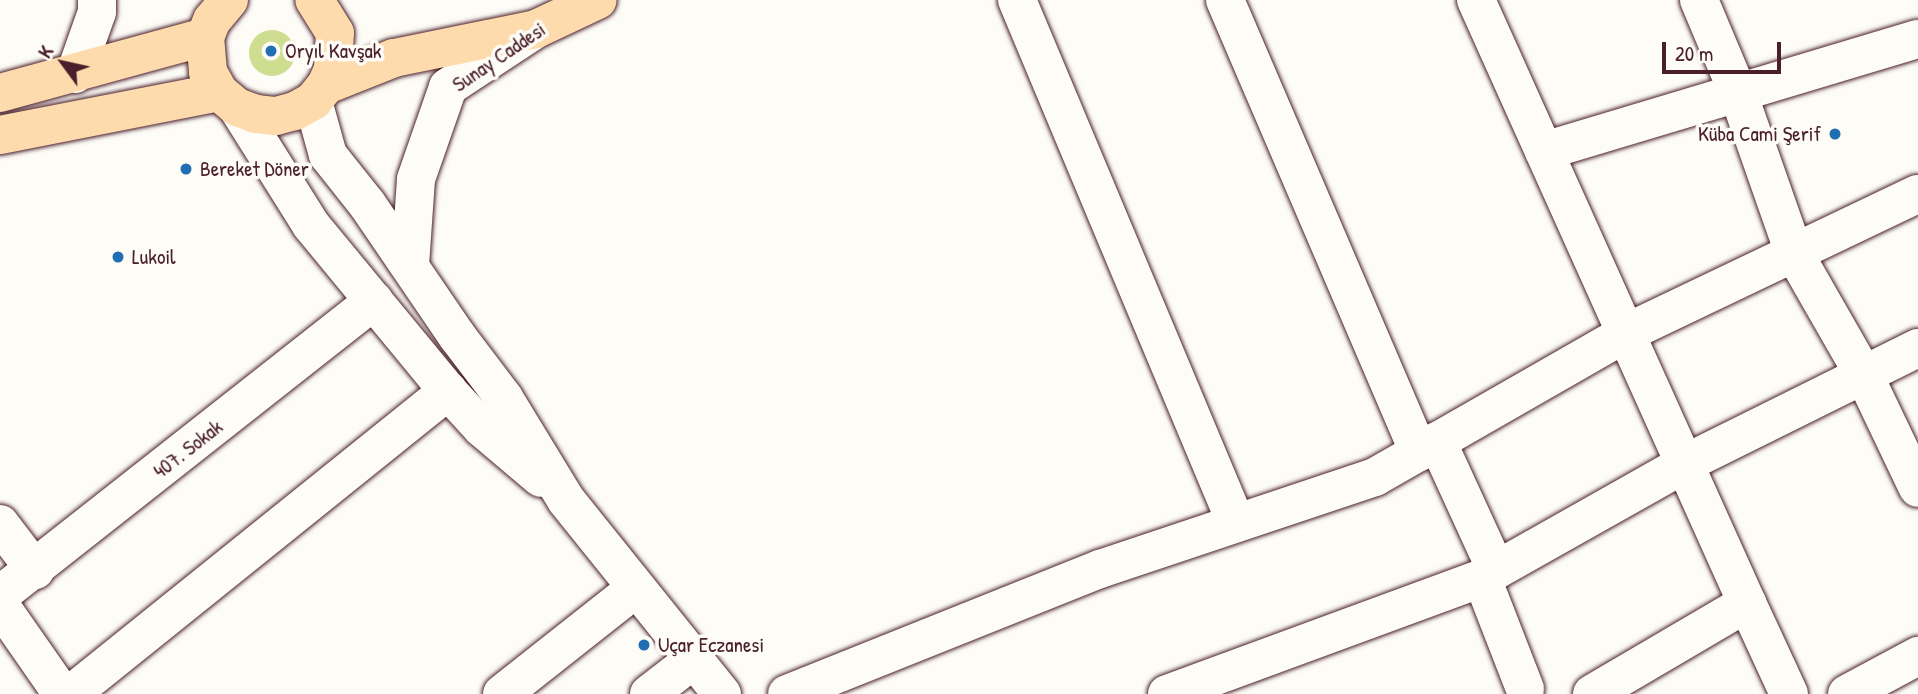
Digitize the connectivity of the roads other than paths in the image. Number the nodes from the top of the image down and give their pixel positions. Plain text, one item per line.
1 (97, 0) edge
2 (598, 0) edge
3 (1017, 0) edge
4 (1225, 0) edge
5 (1476, 0) edge
6 (1699, 0) edge
7 (330, 5) edge
8 (209, 14) edge
9 (536, 29) junction
10 (1918, 39) edge
11 (75, 74) junction
12 (0, 93) edge
13 (319, 93) junction
14 (1738, 93) junction
15 (228, 99) junction
16 (0, 135) edge
17 (1544, 151) junction
18 (1918, 194) edge
19 (1794, 253) junction
20 (410, 265) junction
21 (374, 301) junction
22 (1626, 333) junction
23 (1918, 348) edge
24 (1864, 375) junction
25 (448, 391) junction
26 (1428, 446) junction
27 (1684, 464) junction
28 (1918, 488) edge
29 (566, 500) junction
30 (1236, 523) junction
31 (0, 524) edge
32 (35, 570) junction
33 (1489, 574) junction
34 (636, 588) junction
35 (0, 595) edge
36 (1747, 603) junction
37 (0, 605) edge
38 (1918, 656) edge
39 (693, 660) junction
40 (1523, 692) edge
41 (62, 694) edge
42 (72, 694) edge
43 (502, 694) edge
44 (649, 694) edge
45 (722, 694) edge
46 (787, 694) edge
47 (1167, 694) edge
48 (1592, 694) edge
49 (1789, 694) edge
50 (1847, 694) edge

1 - 11 street
2 - 9 main road, Sunay Caddesi
3 - 30 street
4 - 26 street
5 - 17 street
6 - 14 street
7 - 13 main road
8 - 11 main road
8 - 15 main road
9 - 13 main road
9 - 20 street, Sunay Caddesi
10 - 14 street
11 - 12 main road
13 - 15 main road
13 - 20 street
14 - 17 street
14 - 19 street
15 - 16 main road
15 - 21 street
17 - 22 street
18 - 19 street
19 - 22 street
19 - 24 street
20 - 29 street
21 - 25 street
21 - 32 street, 407. Sokak
22 - 26 street
22 - 27 street
23 - 24 street
24 - 27 street
24 - 28 street
25 - 29 street
25 - 42 street
26 - 30 street
26 - 33 street
27 - 33 street
27 - 36 street
29 - 34 street
30 - 46 street
31 - 32 street
32 - 35 street, 407. Sokak
33 - 40 street
33 - 47 street
34 - 39 street
34 - 43 street
36 - 48 street
36 - 49 street
37 - 41 street
38 - 50 street
39 - 44 street
39 - 45 street

